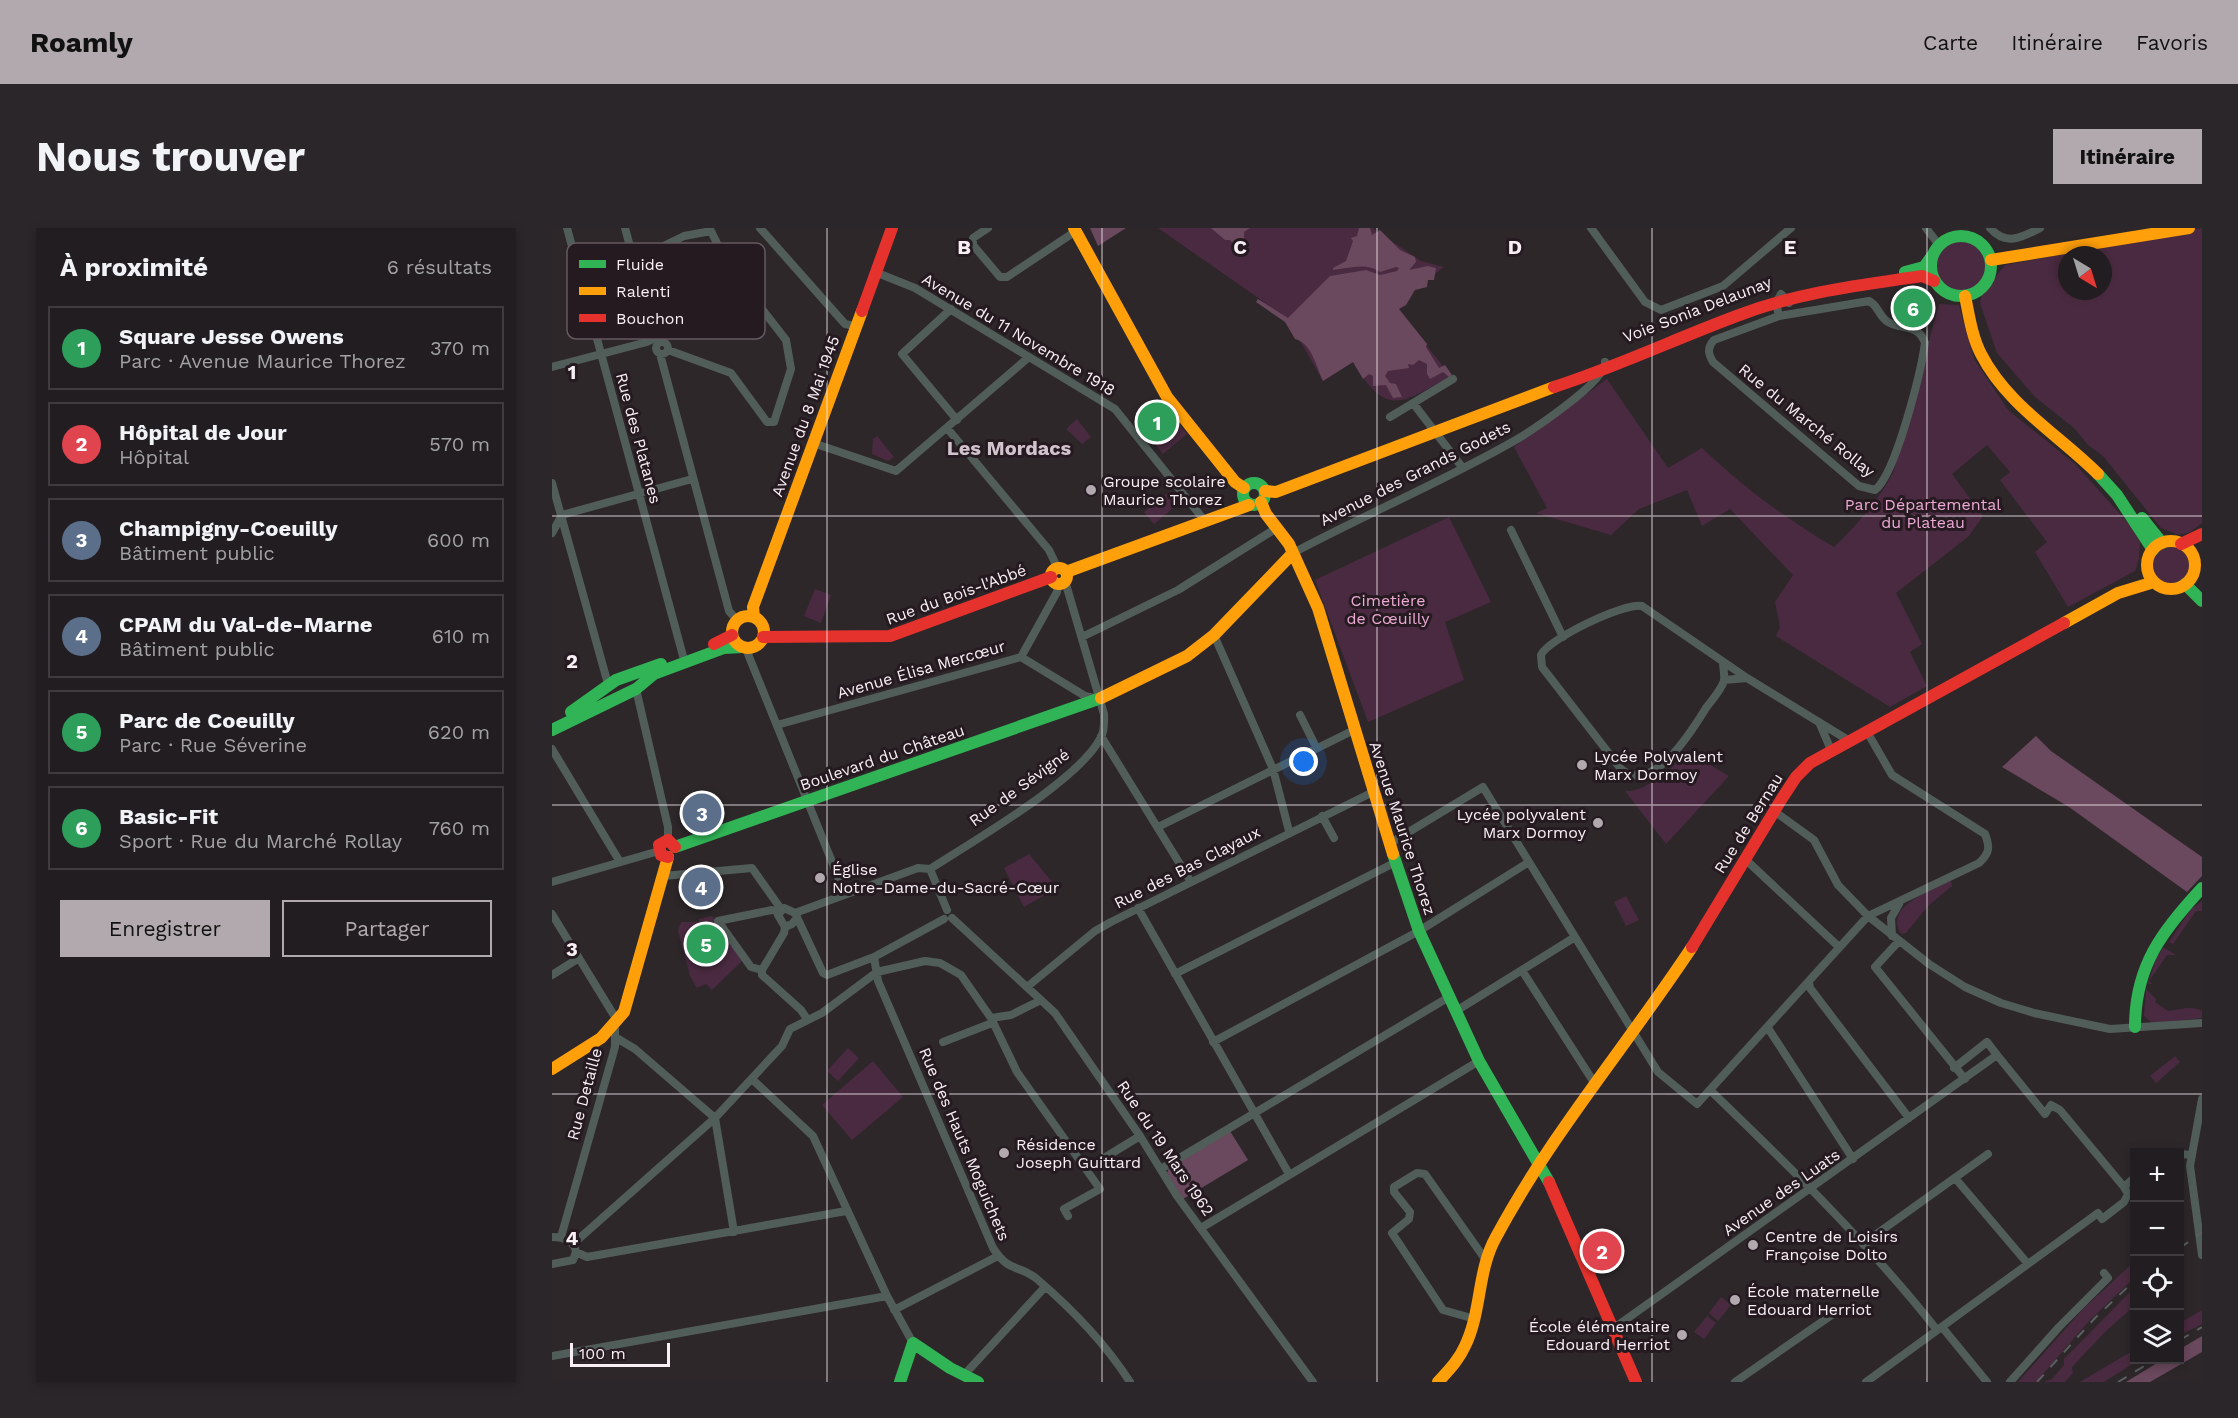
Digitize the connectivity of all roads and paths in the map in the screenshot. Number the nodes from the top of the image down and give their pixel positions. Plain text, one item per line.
1 (567, 228) edge
2 (625, 228) edge
3 (760, 228) edge
4 (892, 228) edge
5 (988, 228) edge
6 (1591, 228) edge
7 (1791, 228) edge
8 (1926, 228) edge
9 (2040, 228) edge
10 (2189, 228) edge
11 (1075, 229) edge
12 (709, 230) edge
13 (1993, 231) edge
14 (684, 232) edge
15 (571, 243) edge
16 (629, 243) edge
17 (665, 243) edge
18 (1936, 250) junction
19 (1991, 260) junction
20 (875, 272) junction
21 (1934, 281) junction
22 (1969, 295) junction
23 (1781, 303) junction
24 (951, 309) junction
25 (765, 313) edge
26 (1791, 313) junction
27 (855, 326) junction
28 (597, 339) edge
29 (658, 340) joint
30 (664, 352) junction
31 (601, 355) junction
32 (1029, 357) junction
33 (1605, 366) junction
34 (552, 367) edge
35 (1453, 379) dead end
36 (1413, 403) junction
37 (960, 417) junction
38 (1390, 417) dead end
39 (947, 428) junction
40 (1435, 432) junction
41 (813, 443) junction
42 (1462, 466) junction
43 (692, 478) junction
44 (552, 483) edge
45 (638, 494) junction
46 (1252, 498) junction
47 (562, 515) junction
48 (1204, 520) junction
49 (1511, 530) dead end
50 (1272, 531) junction
51 (552, 533) edge
52 (2202, 534) edge
53 (2181, 544) junction
54 (2158, 546) junction
55 (2202, 547) edge
56 (1293, 553) junction
57 (2193, 558) junction
58 (2147, 568) junction
59 (1060, 577) junction
60 (2154, 582) junction
61 (2186, 584) junction
62 (2118, 593) junction
63 (2202, 601) edge
64 (754, 617) junction
65 (737, 620) junction
66 (732, 635) junction
67 (1214, 635) junction
68 (763, 637) junction
69 (1082, 637) junction
70 (1563, 637) junction
71 (746, 647) junction
72 (683, 656) junction
73 (1021, 657) junction
74 (1723, 662) junction
75 (646, 674) junction
76 (1747, 678) junction
77 (1724, 680) junction
78 (608, 684) junction
79 (636, 689) junction
80 (1099, 699) junction
81 (593, 704) junction
82 (1300, 716) dead end
83 (1819, 722) junction
84 (552, 723) edge
85 (777, 725) junction
86 (552, 730) edge
87 (1354, 730) junction
88 (1866, 730) junction
89 (1101, 736) junction
90 (1848, 740) junction
91 (1316, 747) junction
92 (552, 749) edge
93 (1832, 750) junction
94 (1273, 769) junction
95 (1373, 792) junction
96 (808, 801) junction
97 (1774, 811) junction
98 (1322, 816) junction
99 (1158, 827) junction
100 (1289, 831) junction
101 (1334, 838) dead end
102 (672, 843) junction
103 (1389, 844) junction
104 (663, 854) junction
105 (1745, 859) junction
106 (620, 862) junction
107 (1396, 862) junction
108 (1529, 862) junction
109 (930, 869) junction
110 (663, 876) junction
111 (552, 882) edge
112 (1191, 882) junction
113 (2202, 888) edge
114 (845, 894) junction
115 (1901, 902) junction
116 (1138, 908) junction
117 (780, 911) junction
118 (552, 914) edge
119 (796, 916) junction
120 (948, 916) junction
121 (1868, 916) junction
122 (784, 927) junction
123 (1419, 931) junction
124 (1575, 937) junction
125 (1895, 938) junction
126 (1839, 947) junction
127 (874, 957) junction
128 (579, 958) junction
129 (762, 970) junction
130 (877, 972) junction
131 (1522, 972) junction
132 (1175, 974) junction
133 (552, 975) edge
134 (1809, 983) junction
135 (1027, 987) junction
136 (1449, 996) junction
137 (1041, 1000) junction
138 (1456, 1011) junction
139 (807, 1019) junction
140 (991, 1021) junction
141 (2202, 1023) edge
142 (2135, 1027) junction
143 (1768, 1028) junction
144 (616, 1029) junction
145 (1633, 1033) junction
146 (943, 1042) dead end
147 (1213, 1042) junction
148 (1997, 1055) junction
149 (1479, 1061) junction
150 (1954, 1068) junction
151 (552, 1069) edge
152 (1965, 1079) junction
153 (753, 1080) junction
154 (1596, 1084) junction
155 (1712, 1091) junction
156 (2202, 1099) edge
157 (1253, 1113) junction
158 (715, 1118) junction
159 (1910, 1118) junction
160 (1140, 1136) junction
161 (1988, 1154) dead end
162 (2184, 1154) edge
163 (2190, 1155) junction
164 (1853, 1159) junction
165 (1539, 1167) junction
166 (1086, 1169) junction
167 (1161, 1169) junction
168 (1289, 1174) junction
169 (1955, 1178) junction
170 (2130, 1182) edge
171 (2124, 1187) junction
172 (1810, 1191) junction
173 (846, 1211) junction
174 (1068, 1216) dead end
175 (1201, 1228) junction
176 (734, 1232) junction
177 (556, 1237) edge
178 (1864, 1243) junction
179 (575, 1248) junction
180 (2202, 1255) edge
181 (998, 1256) junction
182 (1485, 1259) junction
183 (552, 1264) edge
184 (2028, 1264) junction
185 (2103, 1272) dead end
186 (1045, 1287) junction
187 (887, 1296) junction
188 (894, 1310) junction
189 (1839, 1310) dead end
190 (1475, 1319) junction
191 (1614, 1328) junction
192 (1939, 1328) junction
193 (911, 1342) junction
194 (552, 1356) edge
195 (964, 1375) junction
196 (900, 1382) edge
197 (978, 1382) edge
198 (1131, 1382) edge
199 (1313, 1382) edge
200 (1438, 1382) edge
201 (1636, 1382) edge
202 (1735, 1382) edge
203 (1866, 1382) edge
204 (1987, 1382) edge
205 (2010, 1382) edge

1 - 15 street, Rue des Platanes
2 - 16 street
3 - 27 street
4 - 20 main road, Avenue du 8 Mai 1945
5 - 11 street
6 - 7 street
8 - 18 street
9 - 13 street
10 - 19 main road
11 - 46 main road, Avenue Maurice Thorez
12 - 14 street
14 - 17 street
18 - 19 main road
18 - 21 main road
18 - 23 main road, Voie Sonia Delaunay
19 - 22 main road
20 - 24 street, Avenue du 11 Novembre 1918
20 - 27 main road, Avenue du 8 Mai 1945
21 - 22 main road
21 - 23 main road, Voie Sonia Delaunay
22 - 54 main road
23 - 26 street
23 - 26 street, Rue du Marché Rollay
23 - 26 street, Rue du Marché Rollay
23 - 33 main road, Voie Sonia Delaunay
24 - 32 street, Avenue du 11 Novembre 1918
24 - 37 street
25 - 30 street
27 - 41 main road, Avenue du 8 Mai 1945
28 - 31 street, Rue des Platanes
29 - 30 street
29 - 31 street
30 - 43 street
31 - 34 street
31 - 45 street, Rue des Platanes
32 - 37 street
32 - 48 street, Avenue du 11 Novembre 1918
33 - 40 main road, Voie Sonia Delaunay
33 - 42 street, Avenue des Grands Godets
35 - 36 street
36 - 38 street
36 - 40 street
37 - 39 street
39 - 41 street
39 - 59 street
40 - 42 street
40 - 46 main road, Voie Sonia Delaunay
41 - 64 main road, Avenue du 8 Mai 1945
42 - 56 street, Avenue des Grands Godets
43 - 45 street
43 - 65 street
44 - 47 street
45 - 47 street
45 - 72 street, Rue des Platanes
46 - 48 main road, Rue du Bois-l'Abbé
46 - 50 main road, Avenue Maurice Thorez
46 - 56 main road, Avenue Maurice Thorez
47 - 51 street
47 - 78 street
48 - 59 main road, Rue du Bois-l'Abbé
49 - 70 street
50 - 56 main road, Avenue Maurice Thorez
50 - 69 street
52 - 53 main road
53 - 54 main road
53 - 57 main road
54 - 58 main road
55 - 57 main road
56 - 67 main road
56 - 87 main road, Avenue Maurice Thorez
57 - 61 main road
58 - 60 main road
58 - 62 main road, Rue de Bernau
59 - 68 main road, Rue du Bois-l'Abbé
59 - 69 street
59 - 73 street
60 - 61 main road
60 - 62 main road, Rue de Bernau
61 - 63 main road
62 - 88 main road, Rue de Bernau
64 - 65 main road
64 - 68 main road
65 - 66 main road
66 - 71 main road
66 - 72 main road
67 - 80 main road
67 - 94 street
68 - 71 main road
69 - 80 street
70 - 74 street
70 - 77 street
71 - 75 main road
71 - 85 street
72 - 75 main road
73 - 80 street, Avenue Élisa Mercœur
73 - 85 street, Avenue Élisa Mercœur
74 - 76 street
74 - 77 street
75 - 78 main road
75 - 79 main road
76 - 77 street
76 - 83 street
78 - 81 main road
79 - 81 main road
79 - 102 street
80 - 89 street
80 - 96 main road, Boulevard du Château
81 - 84 main road
81 - 86 main road
82 - 91 street
83 - 90 street
83 - 93 street
85 - 96 street
87 - 91 street
87 - 95 main road, Avenue Maurice Thorez
88 - 90 main road, Rue de Bernau
88 - 115 street
89 - 99 street
89 - 109 street, Rue de Sévigné
90 - 93 main road, Rue de Bernau
91 - 94 street
92 - 106 street
93 - 97 main road, Rue de Bernau
94 - 99 street
94 - 100 street
95 - 98 street, Rue des Bas Clayaux
95 - 103 main road, Avenue Maurice Thorez
96 - 102 main road, Boulevard du Château
96 - 114 street
97 - 105 main road, Rue de Bernau
97 - 121 street
98 - 100 street, Rue des Bas Clayaux
98 - 101 street
99 - 112 street
100 - 112 street, Rue des Bas Clayaux
102 - 104 main road
103 - 107 main road, Avenue Maurice Thorez
103 - 108 street
104 - 106 street
104 - 110 main road, Rue Detaille
105 - 126 street
105 - 145 main road, Rue de Bernau
106 - 111 street
107 - 123 main road, Avenue Maurice Thorez
107 - 132 street
108 - 123 street
108 - 124 street
109 - 114 street
109 - 120 street
110 - 117 street
110 - 144 main road, Rue Detaille
112 - 116 street, Rue des Bas Clayaux
113 - 142 main road
114 - 119 street
115 - 121 street
115 - 125 street
116 - 132 street
116 - 135 street, Rue des Bas Clayaux
117 - 119 street
117 - 122 street
117 - 129 street
118 - 128 street
119 - 122 street
119 - 127 street
120 - 127 street
120 - 135 street, Rue du 19 Mars 1962
121 - 125 street
121 - 126 street
122 - 129 street
123 - 136 main road, Avenue Maurice Thorez
123 - 147 street
124 - 131 street
124 - 145 street
125 - 142 street
125 - 150 street
126 - 134 street
127 - 130 street, Rue des Hauts Moguichets
128 - 133 street
128 - 144 street
129 - 139 street
130 - 139 street
130 - 140 street
130 - 181 street, Rue des Hauts Moguichets
131 - 138 street
131 - 154 street
132 - 147 street
134 - 143 street
134 - 159 street
135 - 137 street, Rue du 19 Mars 1962
136 - 138 main road, Avenue Maurice Thorez
136 - 157 street
137 - 140 street
137 - 160 street, Rue du 19 Mars 1962
138 - 149 main road, Avenue Maurice Thorez
139 - 153 street
140 - 146 street
140 - 166 street
141 - 142 street
143 - 155 street
143 - 164 street
144 - 151 main road
144 - 158 street
144 - 177 street, Rue Detaille
145 - 154 main road, Rue de Bernau
145 - 155 street
147 - 157 street
148 - 150 street
148 - 152 street, Avenue des Luats
148 - 171 street
149 - 165 main road, Avenue Maurice Thorez
149 - 168 street
150 - 152 street
152 - 159 street, Avenue des Luats
153 - 158 street
153 - 173 street
154 - 165 main road, Rue de Bernau
155 - 172 street
156 - 163 street
157 - 167 street
157 - 168 street
158 - 176 street
158 - 179 street
159 - 164 street, Avenue des Luats
160 - 166 street
160 - 167 street, Rue du 19 Mars 1962
161 - 169 street
162 - 163 street
163 - 180 street
164 - 172 street, Avenue des Luats
165 - 182 main road, Rue de Bernau
165 - 191 main road, Avenue Maurice Thorez
166 - 174 street
167 - 175 street, Rue du 19 Mars 1962
168 - 175 street
169 - 178 street
169 - 184 street
170 - 171 street
171 - 184 street
172 - 178 street
172 - 191 street, Avenue des Luats
173 - 176 street
173 - 187 street
175 - 199 street, Rue du 19 Mars 1962
176 - 179 street
177 - 179 street
178 - 192 street
179 - 183 street
181 - 186 street, Rue des Hauts Moguichets
181 - 188 street
182 - 190 main road, Rue de Bernau
182 - 190 street
184 - 192 street
185 - 205 street
186 - 195 street
186 - 198 street, Rue des Hauts Moguichets
187 - 188 street
187 - 194 street
188 - 193 street
189 - 202 street
190 - 200 main road, Rue de Bernau
191 - 201 main road, Avenue Maurice Thorez
192 - 203 street
192 - 204 street
193 - 195 main road
193 - 196 main road
195 - 197 main road

